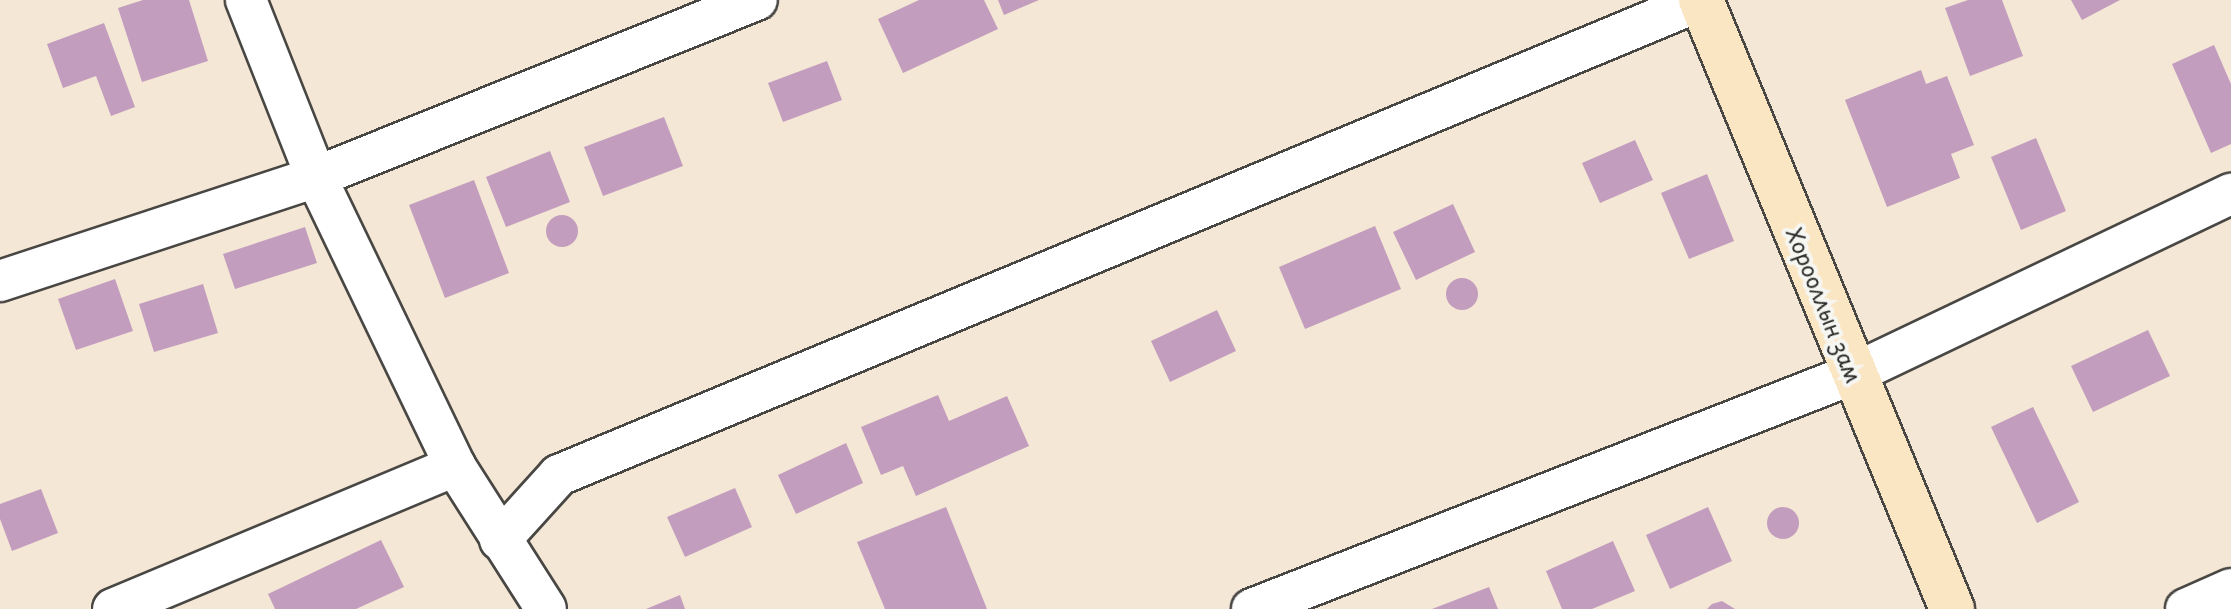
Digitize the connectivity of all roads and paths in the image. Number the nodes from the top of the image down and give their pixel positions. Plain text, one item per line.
1 (246, 0) edge
2 (757, 0) edge
3 (1701, 0) edge
4 (316, 177) junction
5 (2231, 194) edge
6 (0, 281) edge
7 (1853, 374) junction
8 (455, 466) junction
9 (500, 540) junction
10 (2231, 589) edge
11 (113, 609) edge
12 (546, 609) edge
13 (1252, 609) edge
14 (1952, 609) edge
15 (2186, 609) edge

1 - 4 street
2 - 4 street
3 - 7 street, Хорооллын зам
3 - 9 street
4 - 6 street
4 - 8 street
5 - 7 street
7 - 13 street
7 - 14 street, Хорооллын зам
8 - 9 street
8 - 11 street
9 - 12 street
10 - 15 street

